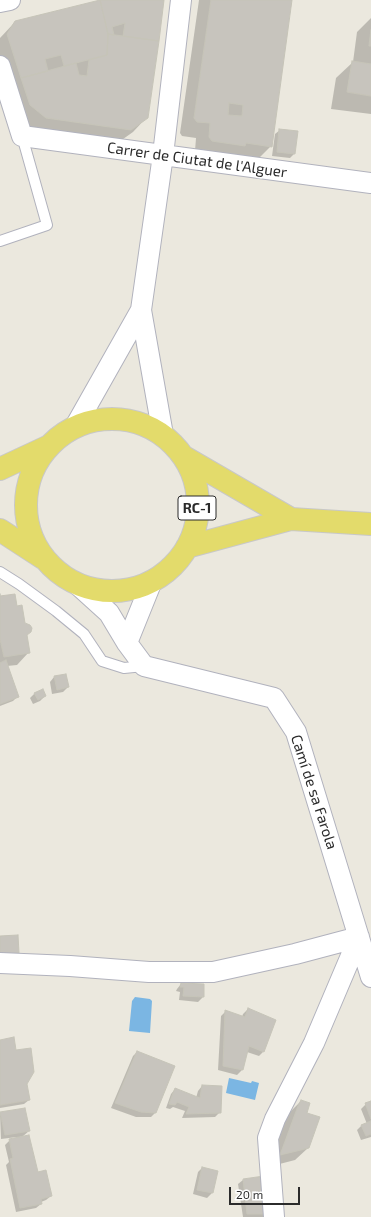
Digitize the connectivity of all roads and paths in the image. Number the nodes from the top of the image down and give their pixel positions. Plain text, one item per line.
1 (10, 0) edge
2 (181, 0) edge
3 (0, 2) edge
4 (0, 66) edge
5 (22, 136) junction
6 (163, 155) junction
7 (371, 183) edge
8 (0, 241) edge
9 (142, 310) junction
10 (76, 426) junction
11 (164, 435) junction
12 (47, 447) junction
13 (184, 457) junction
14 (0, 469) edge
15 (291, 519) junction
16 (371, 524) edge
17 (0, 530) edge
18 (187, 547) junction
19 (46, 560) junction
20 (0, 572) edge
21 (152, 581) junction
22 (77, 584) junction
23 (127, 642) junction
24 (144, 666) junction
25 (359, 937) junction
26 (0, 963) edge
27 (371, 977) edge
28 (274, 1217) edge

1 - 3 street
2 - 6 street
4 - 5 street
5 - 6 street, Carrer de Ciutat de l'Alguer
5 - 8 lane
6 - 7 street, Carrer de Ciutat de l'Alguer
6 - 9 street
9 - 10 street
9 - 11 street
10 - 11 main road, RC-1
10 - 12 main road, RC-1
11 - 13 main road, RC-1
12 - 14 main road, RC-1
12 - 19 main road, RC-1
13 - 15 main road, RC-1
13 - 18 main road, RC-1
15 - 16 main road, RC-1
15 - 18 main road, RC-1
17 - 19 main road, RC-1
18 - 21 main road, RC-1
19 - 22 main road, RC-1
20 - 24 lane
21 - 22 main road, RC-1
21 - 23 street
22 - 23 street
23 - 24 street
24 - 25 street, Camí de sa Farola
25 - 26 street
25 - 27 street, Camí de sa Farola
25 - 28 street

